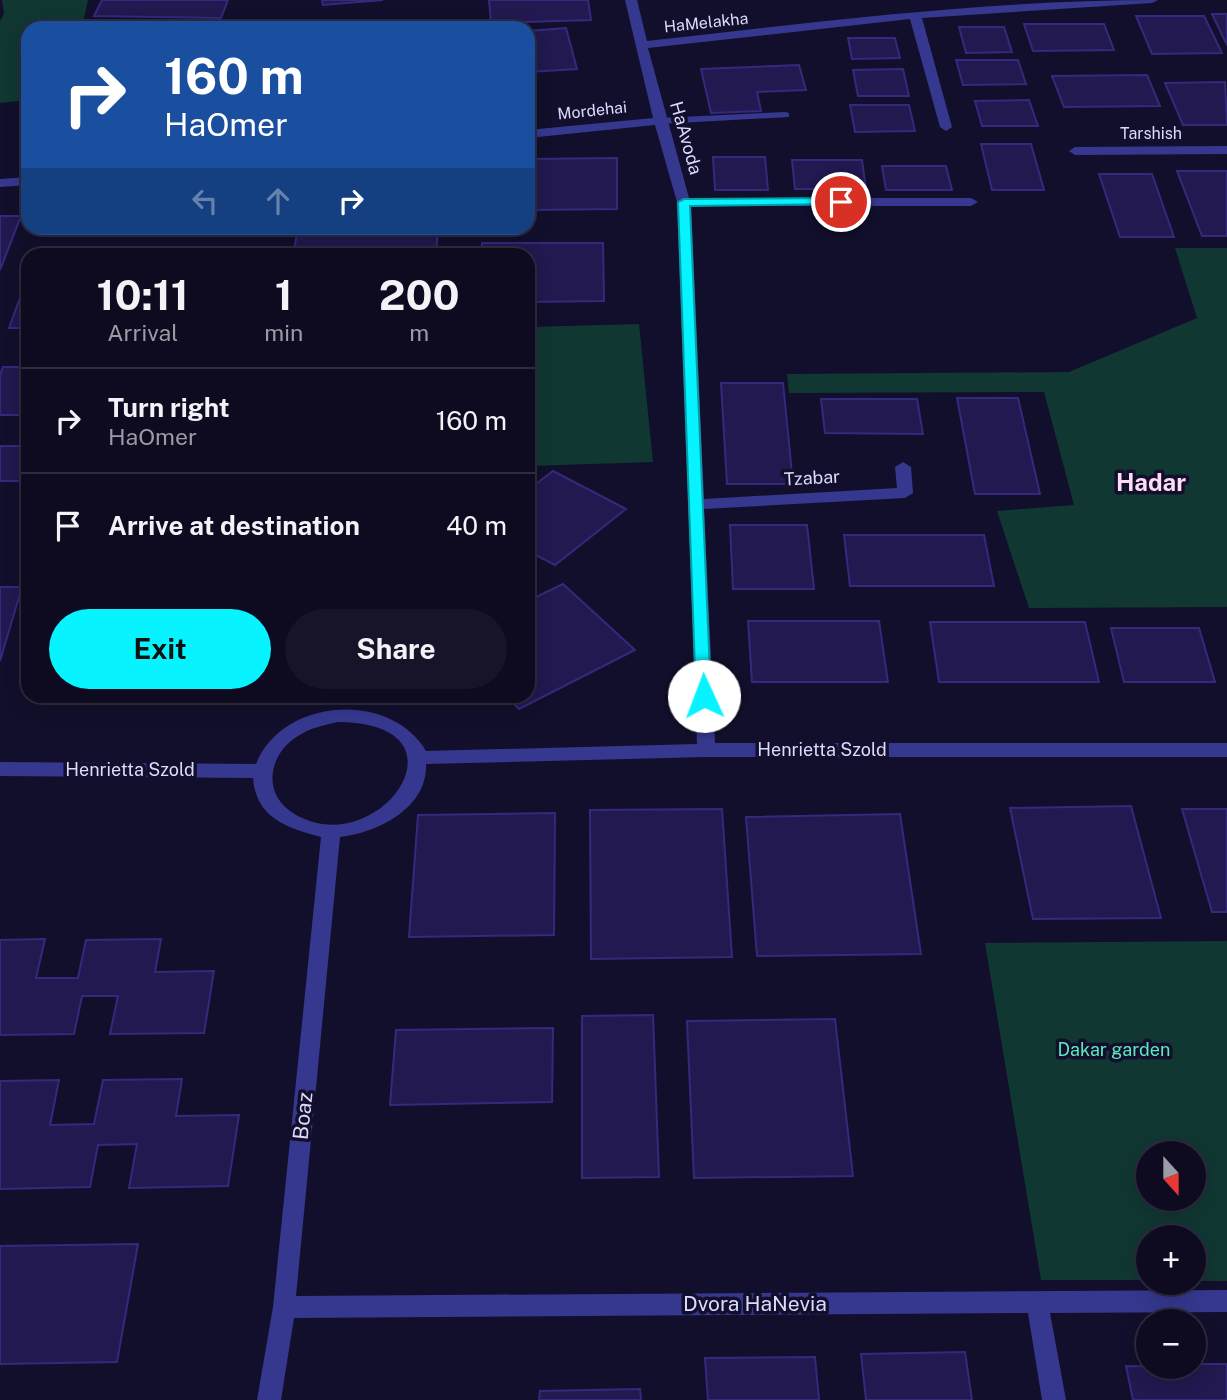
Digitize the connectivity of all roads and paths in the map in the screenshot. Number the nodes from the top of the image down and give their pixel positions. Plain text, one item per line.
1 (631, 0) edge
2 (1152, 0) edge
3 (915, 15) junction
4 (640, 45) junction
5 (785, 115) dead end
6 (660, 121) junction
7 (946, 127) dead end
8 (535, 133) edge
9 (1227, 150) edge
10 (1075, 151) dead end
11 (21, 181) edge
12 (0, 183) edge
13 (684, 202) junction
14 (971, 202) dead end
15 (902, 467) dead end
16 (696, 504) junction
17 (706, 750) junction
18 (1227, 750) edge
19 (418, 758) junction
20 (0, 769) edge
21 (261, 771) junction
22 (331, 831) junction
23 (1227, 1301) edge
24 (1046, 1302) junction
25 (284, 1307) junction
26 (268, 1400) edge
27 (1054, 1400) edge

1 - 4 street, HaAvoda
2 - 3 street, HaMelakha
3 - 4 street, HaMelakha
3 - 7 street
4 - 6 street, HaAvoda
5 - 6 lane
6 - 8 street, Mordehai
6 - 13 street, HaAvoda
9 - 10 street, Tarshish
11 - 12 street
13 - 14 street
13 - 16 street, HaAvoda
15 - 16 street, Tzabar
16 - 17 street, HaAvoda
17 - 18 street, Henrietta Szold
17 - 19 street, Henrietta Szold
19 - 21 street
19 - 22 street
20 - 21 street, Henrietta Szold
21 - 22 street
22 - 25 street, Boaz
23 - 24 street, Dvora HaNevia
24 - 25 street, Dvora HaNevia
24 - 27 street
25 - 26 street, Boaz

